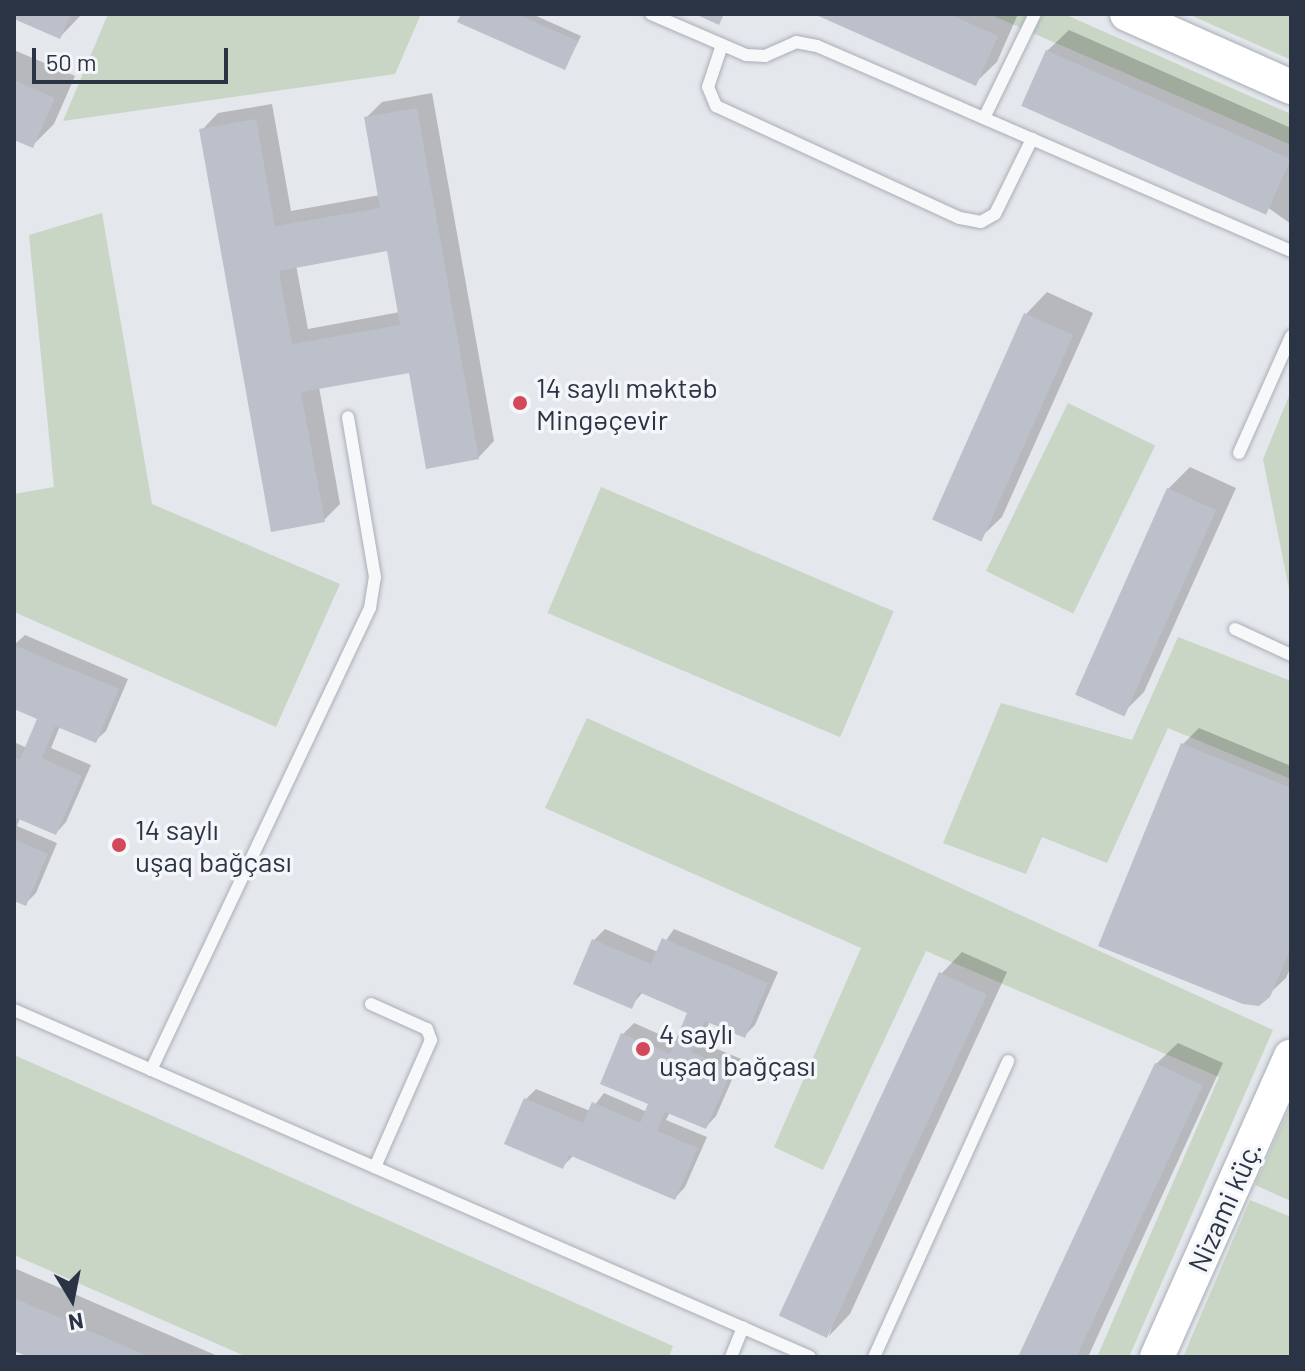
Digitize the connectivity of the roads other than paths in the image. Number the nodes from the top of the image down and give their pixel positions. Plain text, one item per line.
1 (651, 14) edge
2 (1035, 14) edge
3 (1127, 14) edge
4 (722, 45) junction
5 (1291, 87) edge
6 (984, 118) junction
7 (1032, 139) junction
8 (1291, 251) edge
9 (1291, 336) edge
10 (348, 417) dead end
11 (1239, 453) dead end
12 (1235, 629) dead end
13 (1291, 655) edge
14 (371, 1004) dead end
15 (14, 1010) edge
16 (1291, 1056) edge
17 (1008, 1061) dead end
18 (151, 1070) junction
19 (375, 1167) junction
20 (743, 1327) junction
21 (731, 1357) edge
22 (810, 1357) edge
23 (874, 1357) edge
24 (1157, 1357) edge

1 - 4 lane
2 - 6 lane
3 - 5 street
4 - 6 lane
4 - 7 lane
6 - 7 lane
7 - 8 lane
9 - 11 lane
10 - 18 lane
12 - 13 lane
14 - 19 lane
15 - 18 lane
16 - 24 street, Nizami küç.
17 - 23 lane
18 - 19 lane
19 - 20 lane
20 - 21 lane
20 - 22 lane

